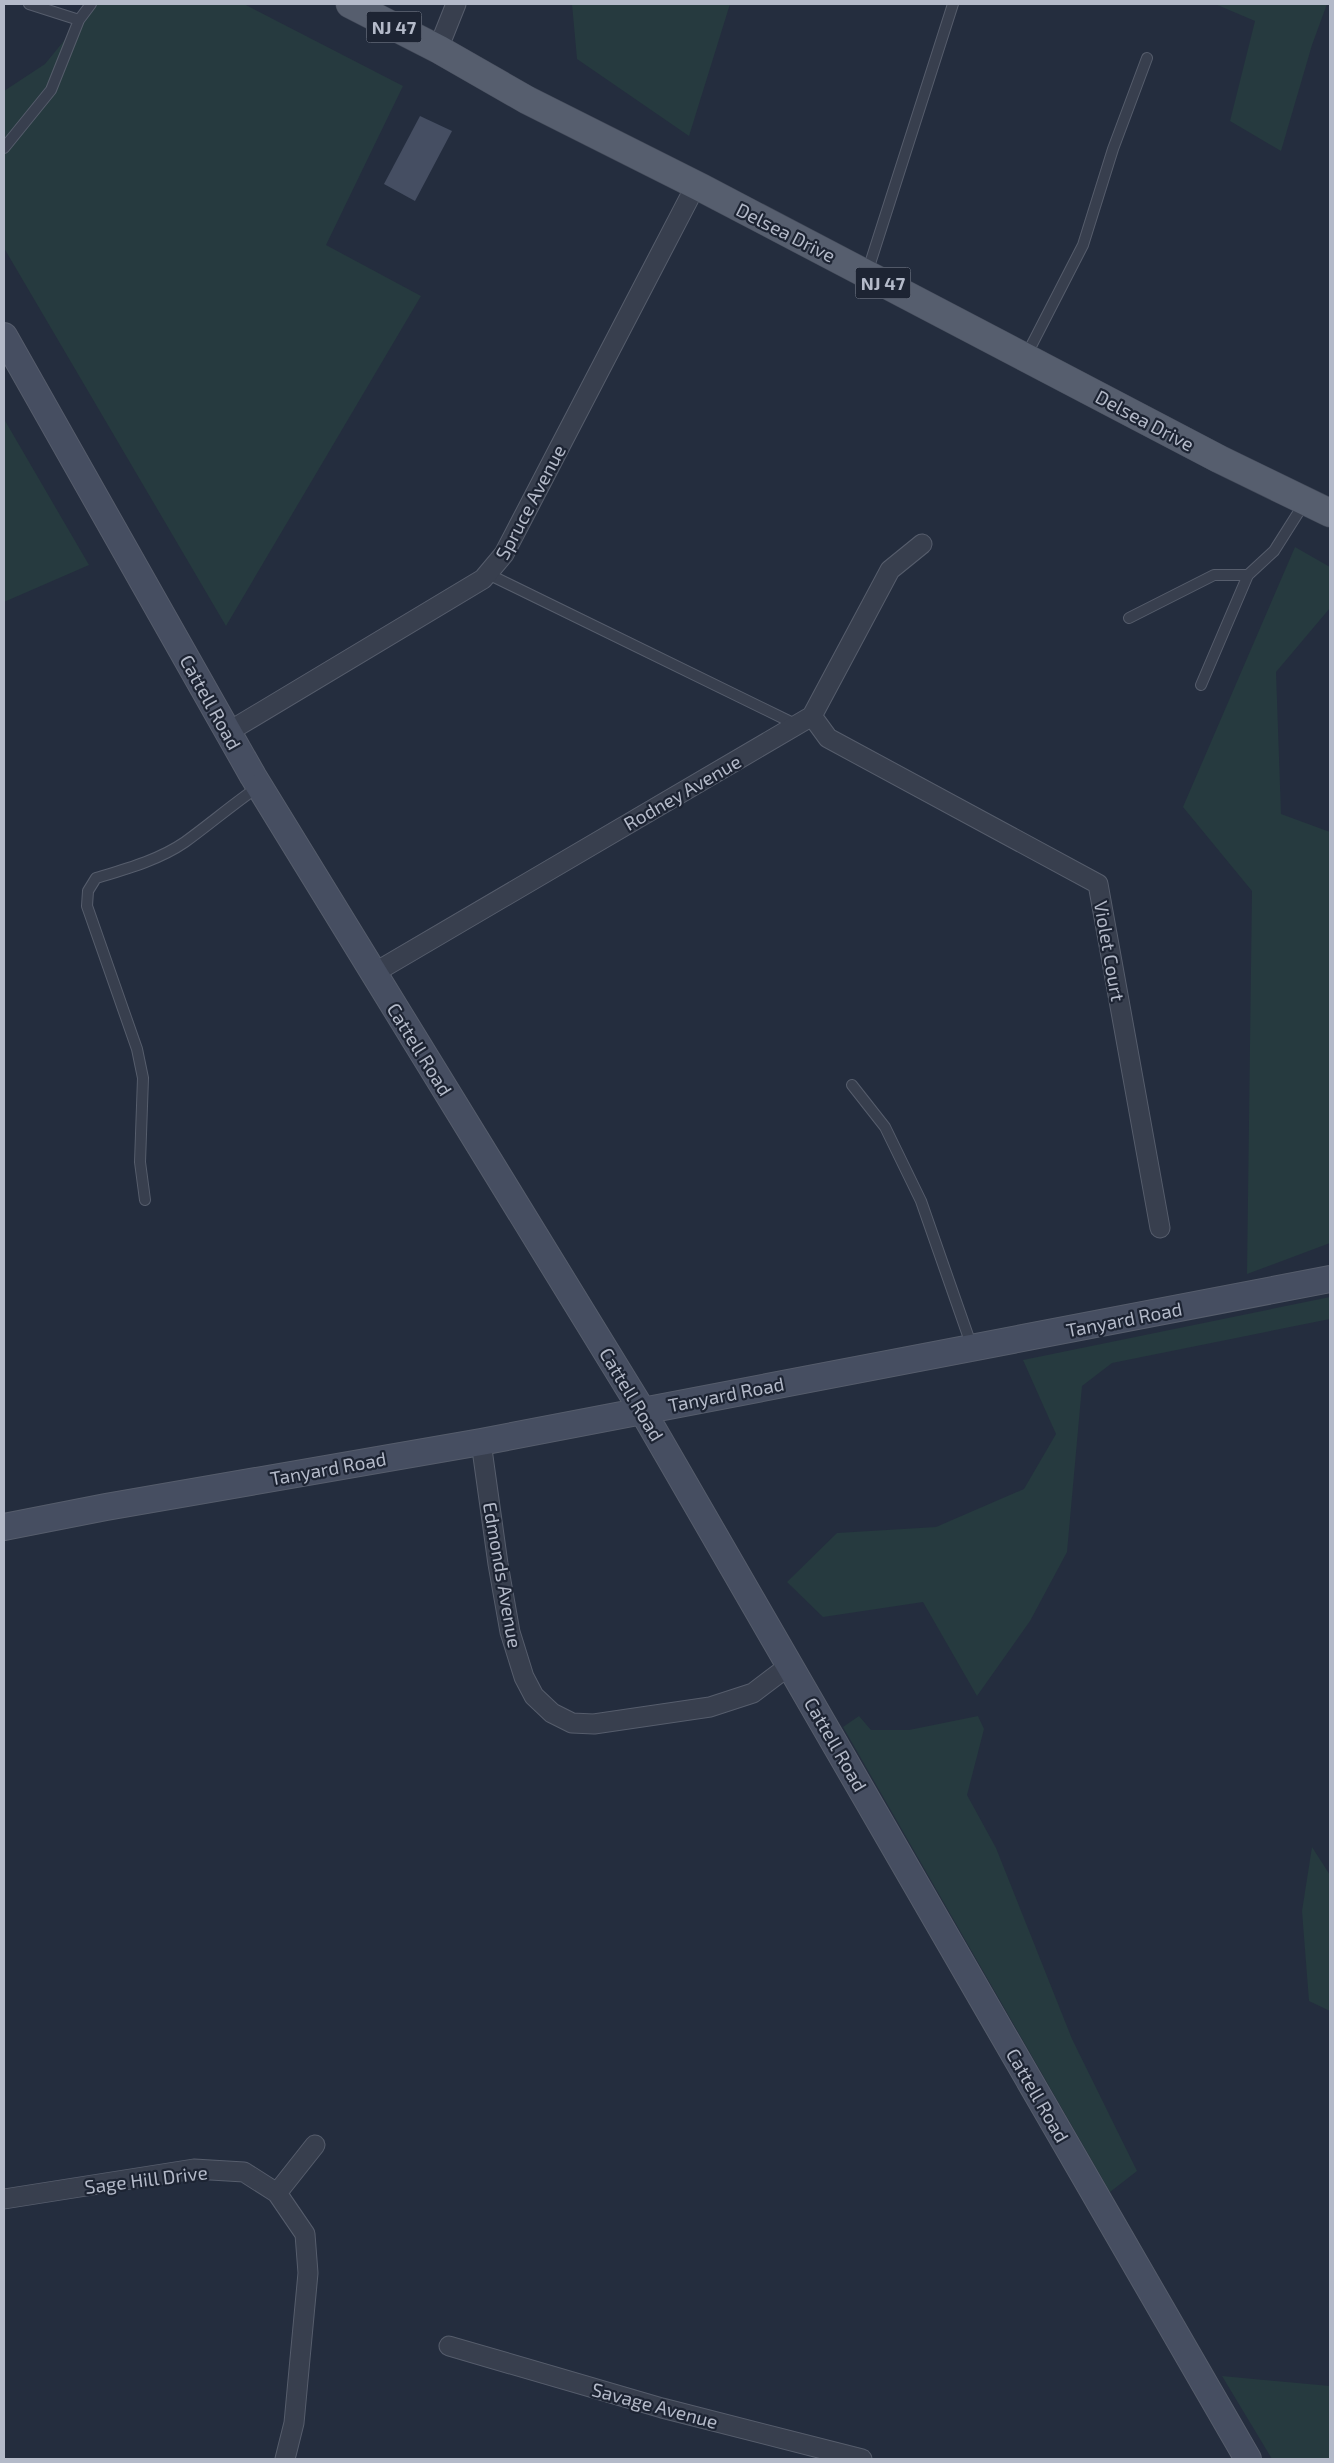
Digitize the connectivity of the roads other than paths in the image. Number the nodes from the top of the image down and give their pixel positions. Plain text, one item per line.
1 (30, 4) edge
2 (91, 4) edge
3 (350, 4) edge
4 (456, 4) edge
5 (952, 4) edge
6 (79, 20) junction
7 (438, 49) junction
8 (1147, 58) dead end
9 (4, 148) edge
10 (696, 185) junction
11 (866, 274) junction
12 (4, 336) edge
13 (1025, 357) junction
14 (1306, 501) junction
15 (1330, 514) edge
16 (922, 544) dead end
17 (488, 574) junction
18 (1248, 575) junction
19 (1129, 618) dead end
20 (1201, 685) dead end
21 (805, 721) junction
22 (228, 732) junction
23 (259, 786) junction
24 (374, 973) junction
25 (852, 1085) dead end
26 (145, 1200) dead end
27 (1160, 1228) dead end
28 (1330, 1279) edge
29 (972, 1348) junction
30 (642, 1410) junction
31 (481, 1442) junction
32 (4, 1527) edge
33 (790, 1665) junction
34 (315, 2145) dead end
35 (277, 2193) junction
36 (4, 2199) edge
37 (449, 2346) dead end
38 (285, 2459) edge
39 (862, 2459) edge
40 (1248, 2459) edge

1 - 6 lane
2 - 6 lane
3 - 7 main road, Delsea Drive / NJ 47
4 - 7 street
5 - 11 lane
6 - 9 lane
7 - 10 main road, Delsea Drive / NJ 47
8 - 13 lane
10 - 11 main road, Delsea Drive / NJ 47
10 - 17 street, Spruce Avenue
11 - 13 main road, Delsea Drive / NJ 47
12 - 22 street, Cattell Road
13 - 14 main road, Delsea Drive / NJ 47
14 - 15 main road, Delsea Drive / NJ 47
14 - 18 lane
16 - 21 street
17 - 21 lane
17 - 22 street, Spruce Avenue
18 - 19 lane
18 - 20 lane
21 - 24 street, Rodney Avenue
21 - 27 street, Violet Court
22 - 23 street, Cattell Road
23 - 24 street, Cattell Road
23 - 26 lane
24 - 30 street, Cattell Road
25 - 29 lane
28 - 29 street, Tanyard Road
29 - 30 street, Tanyard Road
30 - 31 street, Tanyard Road
30 - 33 street, Cattell Road
31 - 32 street, Tanyard Road
31 - 33 street, Edmonds Avenue
33 - 40 street, Cattell Road
34 - 35 street
35 - 36 street, Sage Hill Drive
35 - 38 street, Sage Hill Drive
37 - 39 street, Savage Avenue

